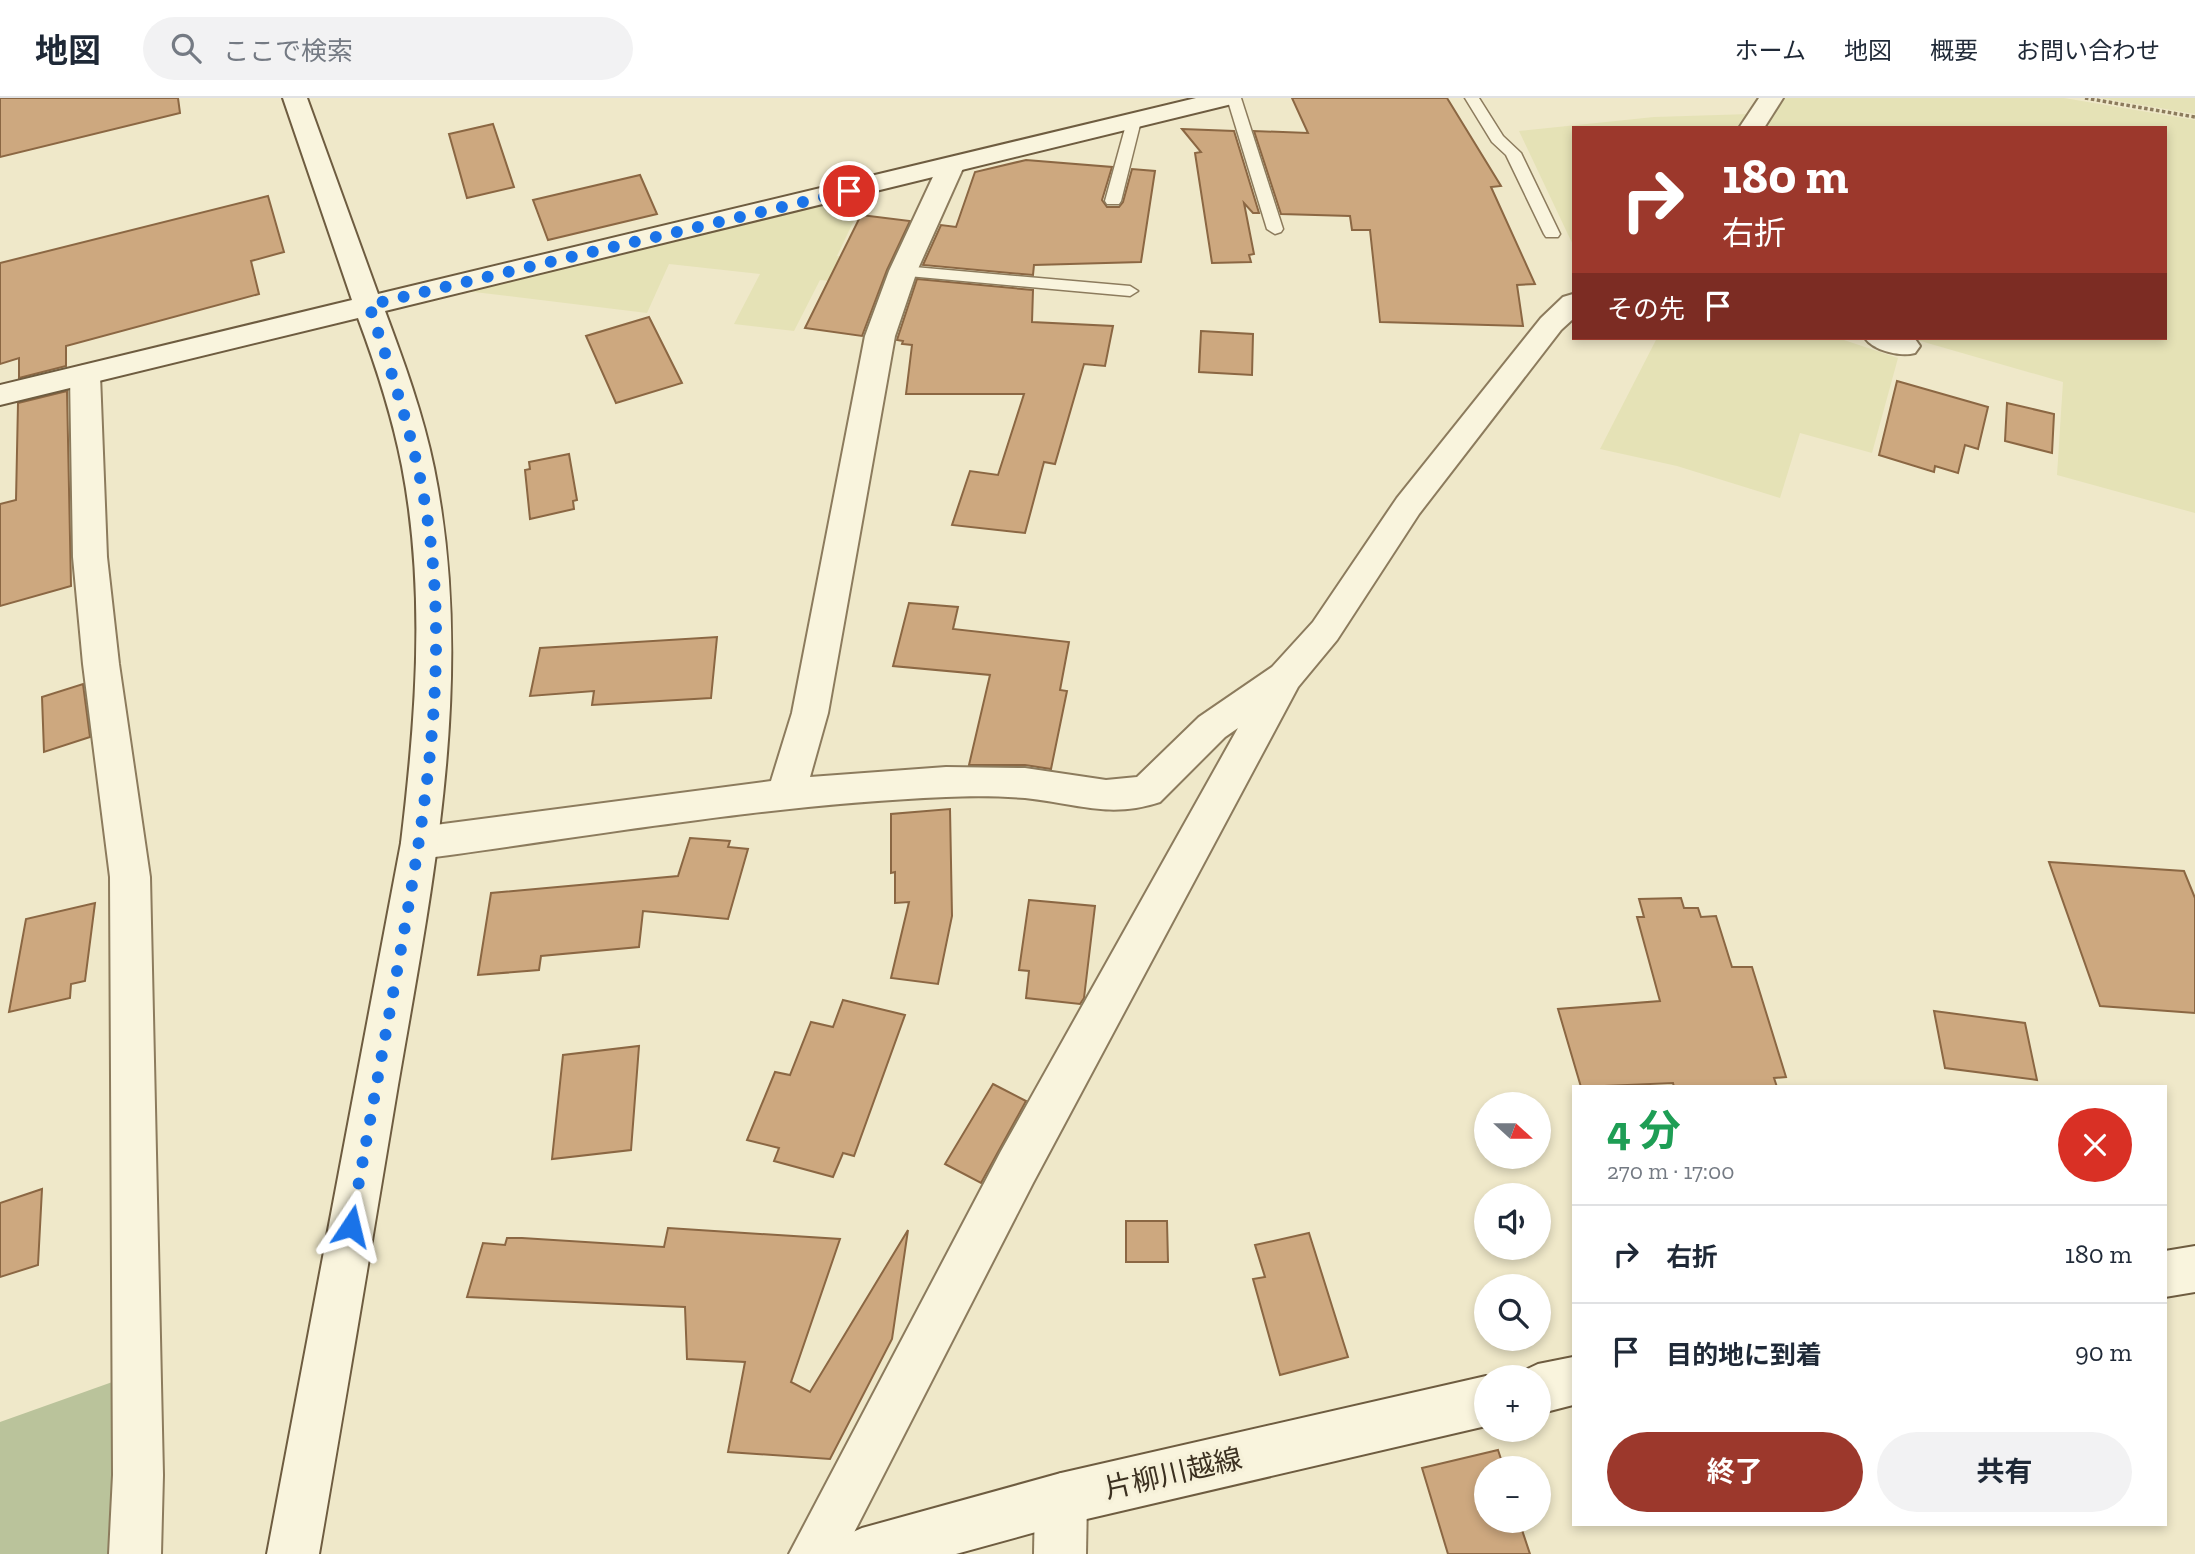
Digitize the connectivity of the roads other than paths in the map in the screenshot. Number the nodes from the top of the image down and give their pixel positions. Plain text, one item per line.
1 (295, 98) edge
2 (1227, 98) edge
3 (1234, 98) edge
4 (1472, 98) edge
5 (1771, 98) edge
6 (1134, 121) junction
7 (1752, 126) edge
8 (951, 166) junction
9 (1113, 201) dead end
10 (1275, 229) dead end
11 (1552, 234) dead end
12 (903, 271) junction
13 (1130, 290) dead end
14 (1572, 304) edge
15 (369, 305) junction
16 (85, 374) junction
17 (0, 396) edge
18 (1285, 677) junction
19 (786, 795) junction
20 (420, 843) junction
21 (2195, 1269) edge
22 (2167, 1274) edge
23 (1572, 1381) edge
24 (1551, 1386) edge
25 (1474, 1404) edge
26 (1061, 1499) junction
27 (135, 1554) edge
28 (293, 1554) edge
29 (815, 1554) edge
30 (862, 1554) edge
31 (1060, 1554) edge

1 - 15 street
2 - 6 street
3 - 10 lane
4 - 11 lane
5 - 7 street
6 - 8 street
6 - 9 lane
8 - 12 street
8 - 15 street
12 - 13 lane
12 - 19 street
14 - 18 street
15 - 16 street
15 - 20 street
16 - 17 street
16 - 27 street
18 - 19 street
18 - 29 street
19 - 20 street
20 - 28 street
21 - 22 street
23 - 24 street
25 - 26 street, 片柳川越線
26 - 30 street, 片柳川越線
26 - 31 street

